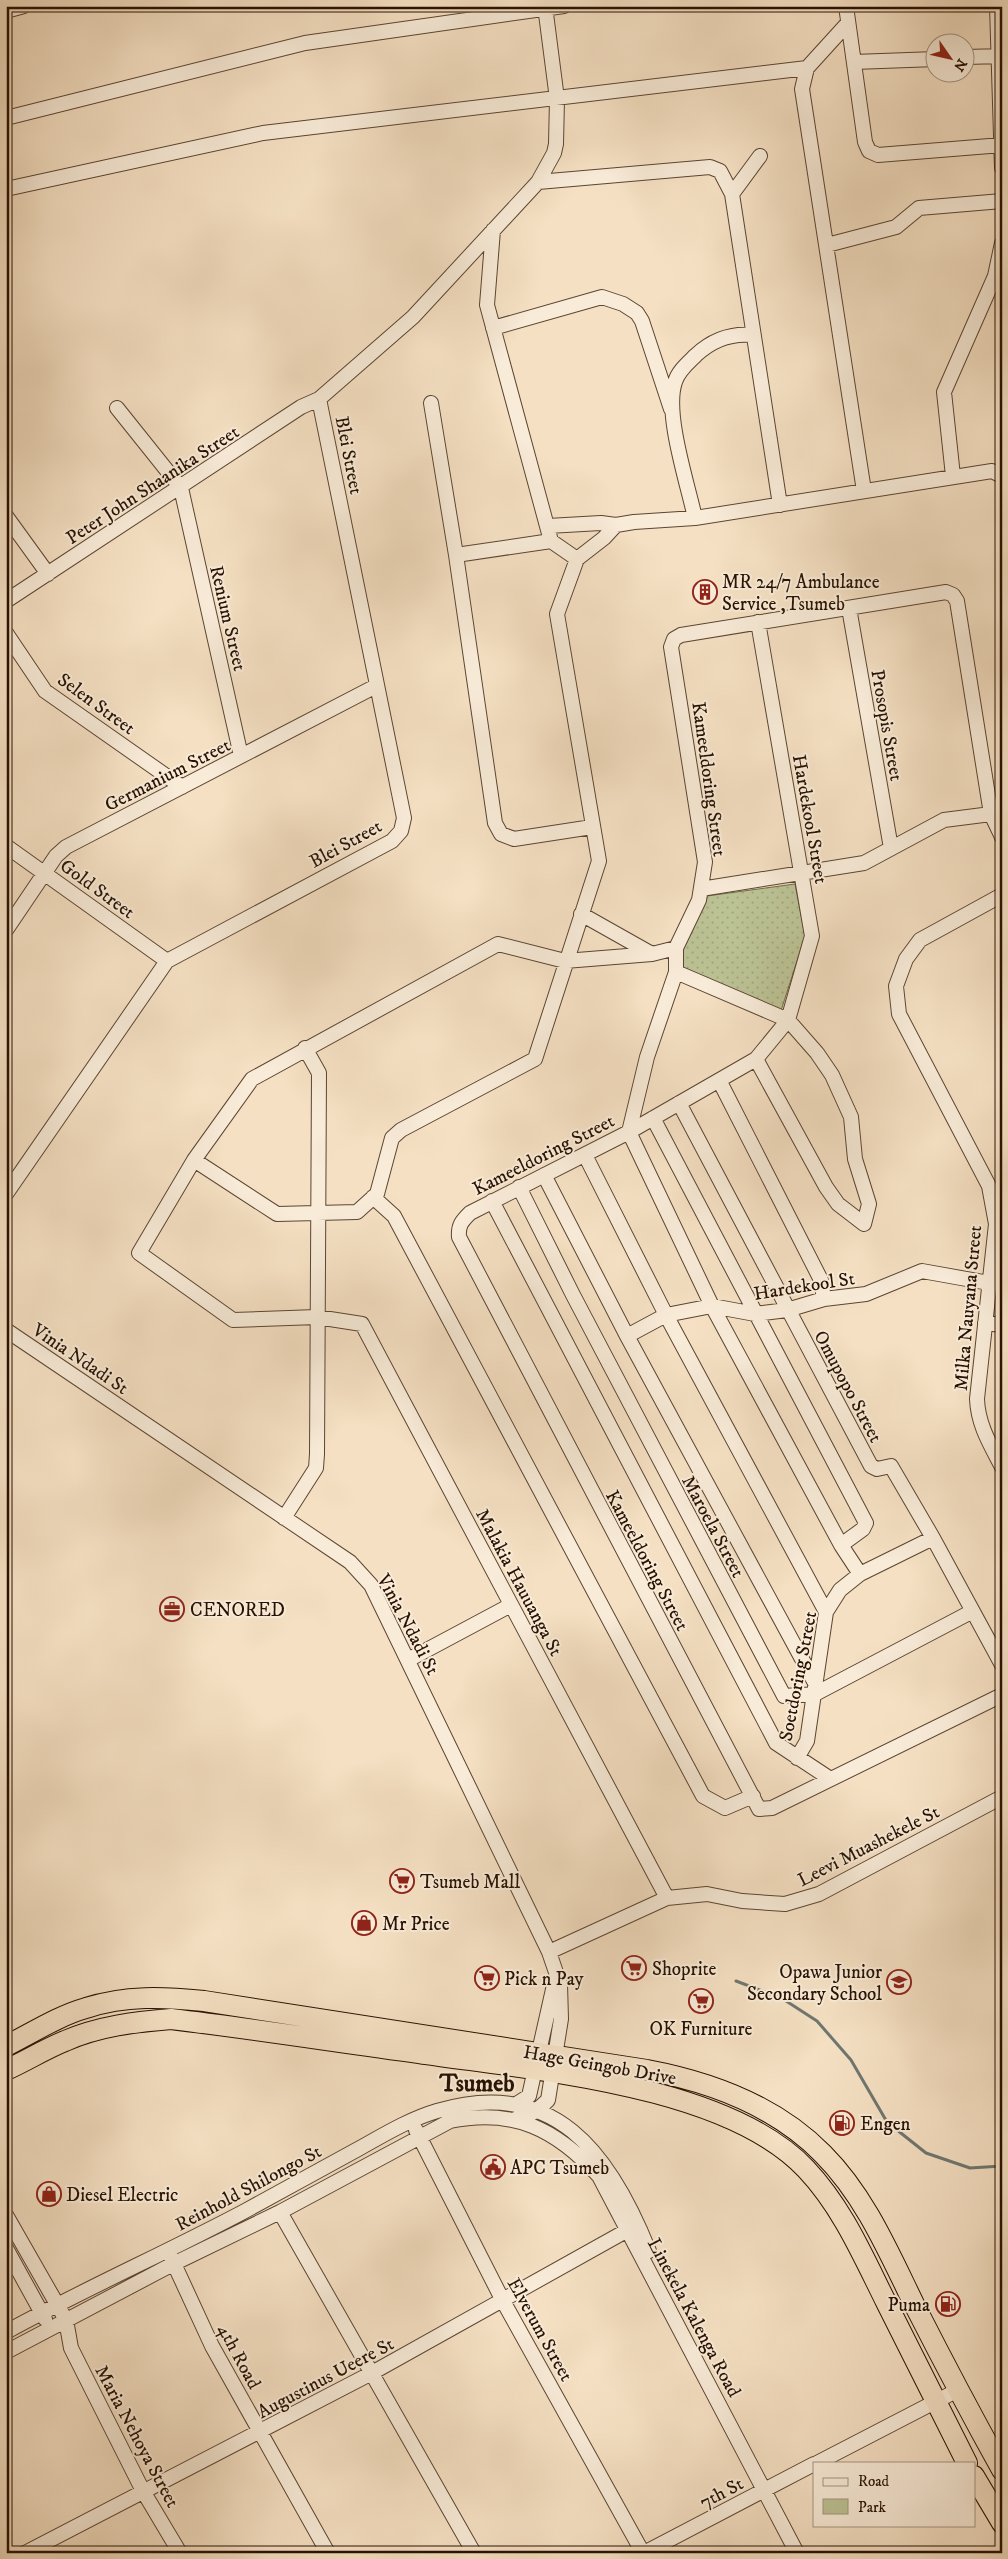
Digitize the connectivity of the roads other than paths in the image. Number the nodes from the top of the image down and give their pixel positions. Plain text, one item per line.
1 (24, 6) edge
2 (564, 6) edge
3 (846, 6) edge
4 (997, 6) edge
5 (545, 7) edge
6 (6, 11) edge
7 (847, 24) junction
8 (1000, 56) edge
9 (976, 57) edge
10 (926, 58) edge
11 (854, 62) junction
12 (807, 68) junction
13 (557, 99) junction
14 (6, 118) edge
15 (1001, 145) edge
16 (760, 156) dead end
17 (1002, 168) edge
18 (538, 182) junction
19 (6, 189) edge
20 (732, 194) junction
21 (1002, 201) edge
22 (493, 230) junction
23 (1002, 243) edge
24 (827, 245) junction
25 (493, 328) junction
26 (752, 335) junction
27 (319, 399) junction
28 (431, 403) dead end
29 (117, 408) dead end
30 (671, 410) junction
31 (953, 476) junction
32 (1002, 476) edge
33 (181, 488) junction
34 (864, 491) junction
35 (780, 505) junction
36 (6, 516) edge
37 (696, 518) junction
38 (616, 525) junction
39 (548, 526) junction
40 (551, 542) junction
41 (456, 555) junction
42 (577, 560) junction
43 (48, 574) junction
44 (6, 601) edge
45 (849, 608) junction
46 (758, 622) junction
47 (6, 633) edge
48 (376, 686) junction
49 (241, 756) junction
50 (182, 787) junction
51 (991, 814) junction
52 (592, 827) junction
53 (1002, 837) edge
54 (6, 846) edge
55 (890, 848) junction
56 (45, 873) junction
57 (801, 873) junction
58 (701, 888) junction
59 (1002, 895) edge
60 (582, 914) junction
61 (6, 930) edge
62 (676, 948) junction
63 (652, 954) junction
64 (167, 960) junction
65 (565, 962) junction
66 (676, 972) junction
67 (788, 1020) junction
68 (305, 1048) junction
69 (756, 1059) junction
70 (720, 1082) junction
71 (679, 1103) junction
72 (653, 1118) junction
73 (629, 1132) junction
74 (585, 1155) junction
75 (194, 1160) junction
76 (544, 1175) junction
77 (996, 1186) edge
78 (519, 1187) junction
79 (6, 1194) edge
80 (373, 1197) junction
81 (492, 1201) junction
82 (318, 1214) junction
83 (989, 1283) junction
84 (824, 1299) junction
85 (712, 1306) junction
86 (787, 1310) junction
87 (755, 1314) junction
88 (666, 1315) junction
89 (317, 1317) junction
90 (985, 1323) junction
91 (1002, 1325) edge
92 (6, 1330) edge
93 (627, 1336) junction
94 (1002, 1467) edge
95 (284, 1518) junction
96 (933, 1538) junction
97 (841, 1546) junction
98 (860, 1574) junction
99 (512, 1605) junction
100 (826, 1612) junction
101 (971, 1612) junction
102 (408, 1660) junction
103 (1002, 1665) edge
104 (815, 1688) junction
105 (1002, 1695) edge
106 (797, 1758) junction
107 (829, 1778) junction
108 (753, 1796) junction
109 (1002, 1797) edge
110 (667, 1898) junction
111 (549, 1952) junction
112 (6, 2046) edge
113 (545, 2063) junction
114 (6, 2070) edge
115 (548, 2100) junction
116 (529, 2110) junction
117 (412, 2120) junction
118 (558, 2120) junction
119 (420, 2137) junction
120 (280, 2212) junction
121 (6, 2215) edge
122 (634, 2228) junction
123 (6, 2248) edge
124 (171, 2258) junction
125 (503, 2301) junction
126 (57, 2305) junction
127 (41, 2313) junction
128 (51, 2328) junction
129 (67, 2328) junction
130 (6, 2332) edge
131 (6, 2352) edge
132 (370, 2374) junction
133 (958, 2390) junction
134 (936, 2401) junction
135 (260, 2433) junction
136 (818, 2462) edge
137 (966, 2462) edge
138 (813, 2465) edge
139 (1002, 2470) edge
140 (976, 2479) edge
141 (765, 2489) junction
142 (143, 2491) junction
143 (1002, 2523) edge
144 (25, 2553) edge
145 (180, 2553) edge
146 (328, 2553) edge
147 (474, 2553) edge
148 (644, 2553) edge
149 (797, 2553) edge

1 - 6 street
2 - 5 street
3 - 7 street
4 - 8 street
5 - 13 street, Peter John Shaanika Street
5 - 14 street
7 - 11 street
7 - 12 street
8 - 9 street
8 - 15 street
10 - 11 street
11 - 15 street
12 - 13 street
12 - 24 street
13 - 18 street, Peter John Shaanika Street
13 - 19 street
15 - 17 street
16 - 20 street
18 - 20 street
18 - 22 street, Peter John Shaanika Street
20 - 26 street
21 - 24 street
22 - 25 street
22 - 27 street, Peter John Shaanika Street
23 - 31 street
24 - 34 street
25 - 30 street
25 - 39 street
26 - 30 street
26 - 35 street
27 - 33 street, Peter John Shaanika Street
27 - 48 street, Blei Street
28 - 41 street
29 - 33 street
30 - 37 street
31 - 32 street
31 - 34 street
33 - 43 street, Peter John Shaanika Street
33 - 49 street, Renium Street
34 - 35 street
35 - 37 street
36 - 43 street
37 - 38 street
38 - 39 street
38 - 42 street
39 - 40 street
40 - 41 street
40 - 42 street
41 - 52 street
42 - 52 street
43 - 44 street, Peter John Shaanika Street
45 - 46 street, Kameeldoring Street
45 - 51 street, Kameeldoring Street
45 - 55 street, Prosopis Street
46 - 57 street, Hardekool Street
46 - 58 street, Kameeldoring Street
47 - 50 street, Selen Street
48 - 49 street, Germanium Street
48 - 64 street, Blei Street
49 - 50 street, Germanium Street
50 - 56 street, Germanium Street
51 - 53 street, Kameeldoring Street
51 - 55 street
52 - 60 street
54 - 56 street, Gold Street
55 - 57 street
56 - 61 street, Germanium Street
56 - 64 street, Gold Street
57 - 58 street
57 - 67 street, Hardekool Street
58 - 62 street, Kameeldoring Street
59 - 77 street, Milka Nauyana Street
60 - 63 street
60 - 65 street
62 - 63 street
62 - 66 street, Kameeldoring Street
63 - 65 street
64 - 79 street, Blei Street
65 - 68 street
65 - 80 street
66 - 67 street
66 - 73 street, Kameeldoring Street
67 - 69 street
67 - 69 street
68 - 75 street
68 - 82 street
69 - 70 street
70 - 71 street
70 - 84 street
71 - 72 street
71 - 86 street, Omupopo Street
72 - 73 street
72 - 87 street
73 - 74 street, Kameeldoring Street
73 - 85 street
74 - 76 street, Kameeldoring Street
74 - 88 street
75 - 82 street
75 - 89 street
76 - 78 street, Kameeldoring Street
76 - 93 street
77 - 83 street, Milka Nauyana Street
78 - 81 street, Kameeldoring Street
78 - 104 street, Maroela Street
80 - 82 street
80 - 108 street
81 - 106 street
81 - 108 street, Kameeldoring Street
82 - 89 street
83 - 84 street, Hardekool St
83 - 90 street, Milka Nauyana Street
84 - 86 street, Hardekool St
85 - 87 street, Hardekool St
85 - 88 street, Hardekool St
85 - 97 street
86 - 87 street, Hardekool St
86 - 96 street, Omupopo Street
87 - 97 street
88 - 93 street, Hardekool St
88 - 100 street
89 - 95 street
89 - 99 street, Malakia Hauuanga St
90 - 91 street
90 - 94 street, Milka Nauyana Street
92 - 95 street, Vinia Ndadi St
93 - 104 street
95 - 102 street, Vinia Ndadi St
96 - 98 street, Soetdoring Street
96 - 101 street, Omupopo Street
97 - 98 street
98 - 100 street, Soetdoring Street
99 - 102 street
99 - 110 street, Malakia Hauuanga St
100 - 104 street, Soetdoring Street
101 - 103 street, Omupopo Street
101 - 104 street, Maroela Street
102 - 111 street, Vinia Ndadi St
104 - 106 street, Soetdoring Street
105 - 107 street, Kameeldoring Street
106 - 107 street
107 - 108 street, Kameeldoring Street
109 - 110 street, Leevi Muashekele St
110 - 111 street, Leevi Muashekele St
111 - 113 street, Vinia Ndadi St
112 - 113 highway, Hage Geingob Drive
113 - 114 highway, Hage Geingob Drive
113 - 115 street
113 - 116 street
113 - 133 highway, Hage Geingob Drive
113 - 134 highway, Hage Geingob Drive
115 - 116 street
115 - 118 street
116 - 117 street, Reinhold Shilongo St
116 - 118 street
116 - 119 street, Reinhold Shilongo St
116 - 122 street, Linekela Kalenga Road
117 - 119 street, Elverum Street
117 - 124 street, Reinhold Shilongo St
118 - 122 street
119 - 120 street, Reinhold Shilongo St
119 - 125 street, Elverum Street
120 - 124 street, Reinhold Shilongo St
120 - 132 street
121 - 126 street, Maria Nehoya Street
122 - 125 street, Augustinus Ueere St
122 - 141 street, Linekela Kalenga Road
123 - 127 street
124 - 126 street, Reinhold Shilongo St
124 - 129 street, Reinhold Shilongo St
124 - 135 street, 4th Road
125 - 132 street, Augustinus Ueere St
125 - 148 street, Elverum Street
126 - 127 street, Reinhold Shilongo St
126 - 129 street, Maria Nehoya Street
127 - 128 street
127 - 130 street, Reinhold Shilongo St
128 - 129 street
128 - 131 street
129 - 142 street, Maria Nehoya Street
132 - 135 street, Augustinus Ueere St
132 - 147 street
133 - 134 street, 7th St
133 - 139 highway, Hage Geingob Drive
134 - 136 street, 7th St
134 - 137 highway, Hage Geingob Drive
135 - 142 street, Augustinus Ueere St
135 - 146 street, 4th Road
138 - 141 street, 7th St
140 - 143 highway
141 - 148 street, 7th St
141 - 149 street, Linekela Kalenga Road
142 - 144 street, Augustinus Ueere St
142 - 145 street, Maria Nehoya Street

